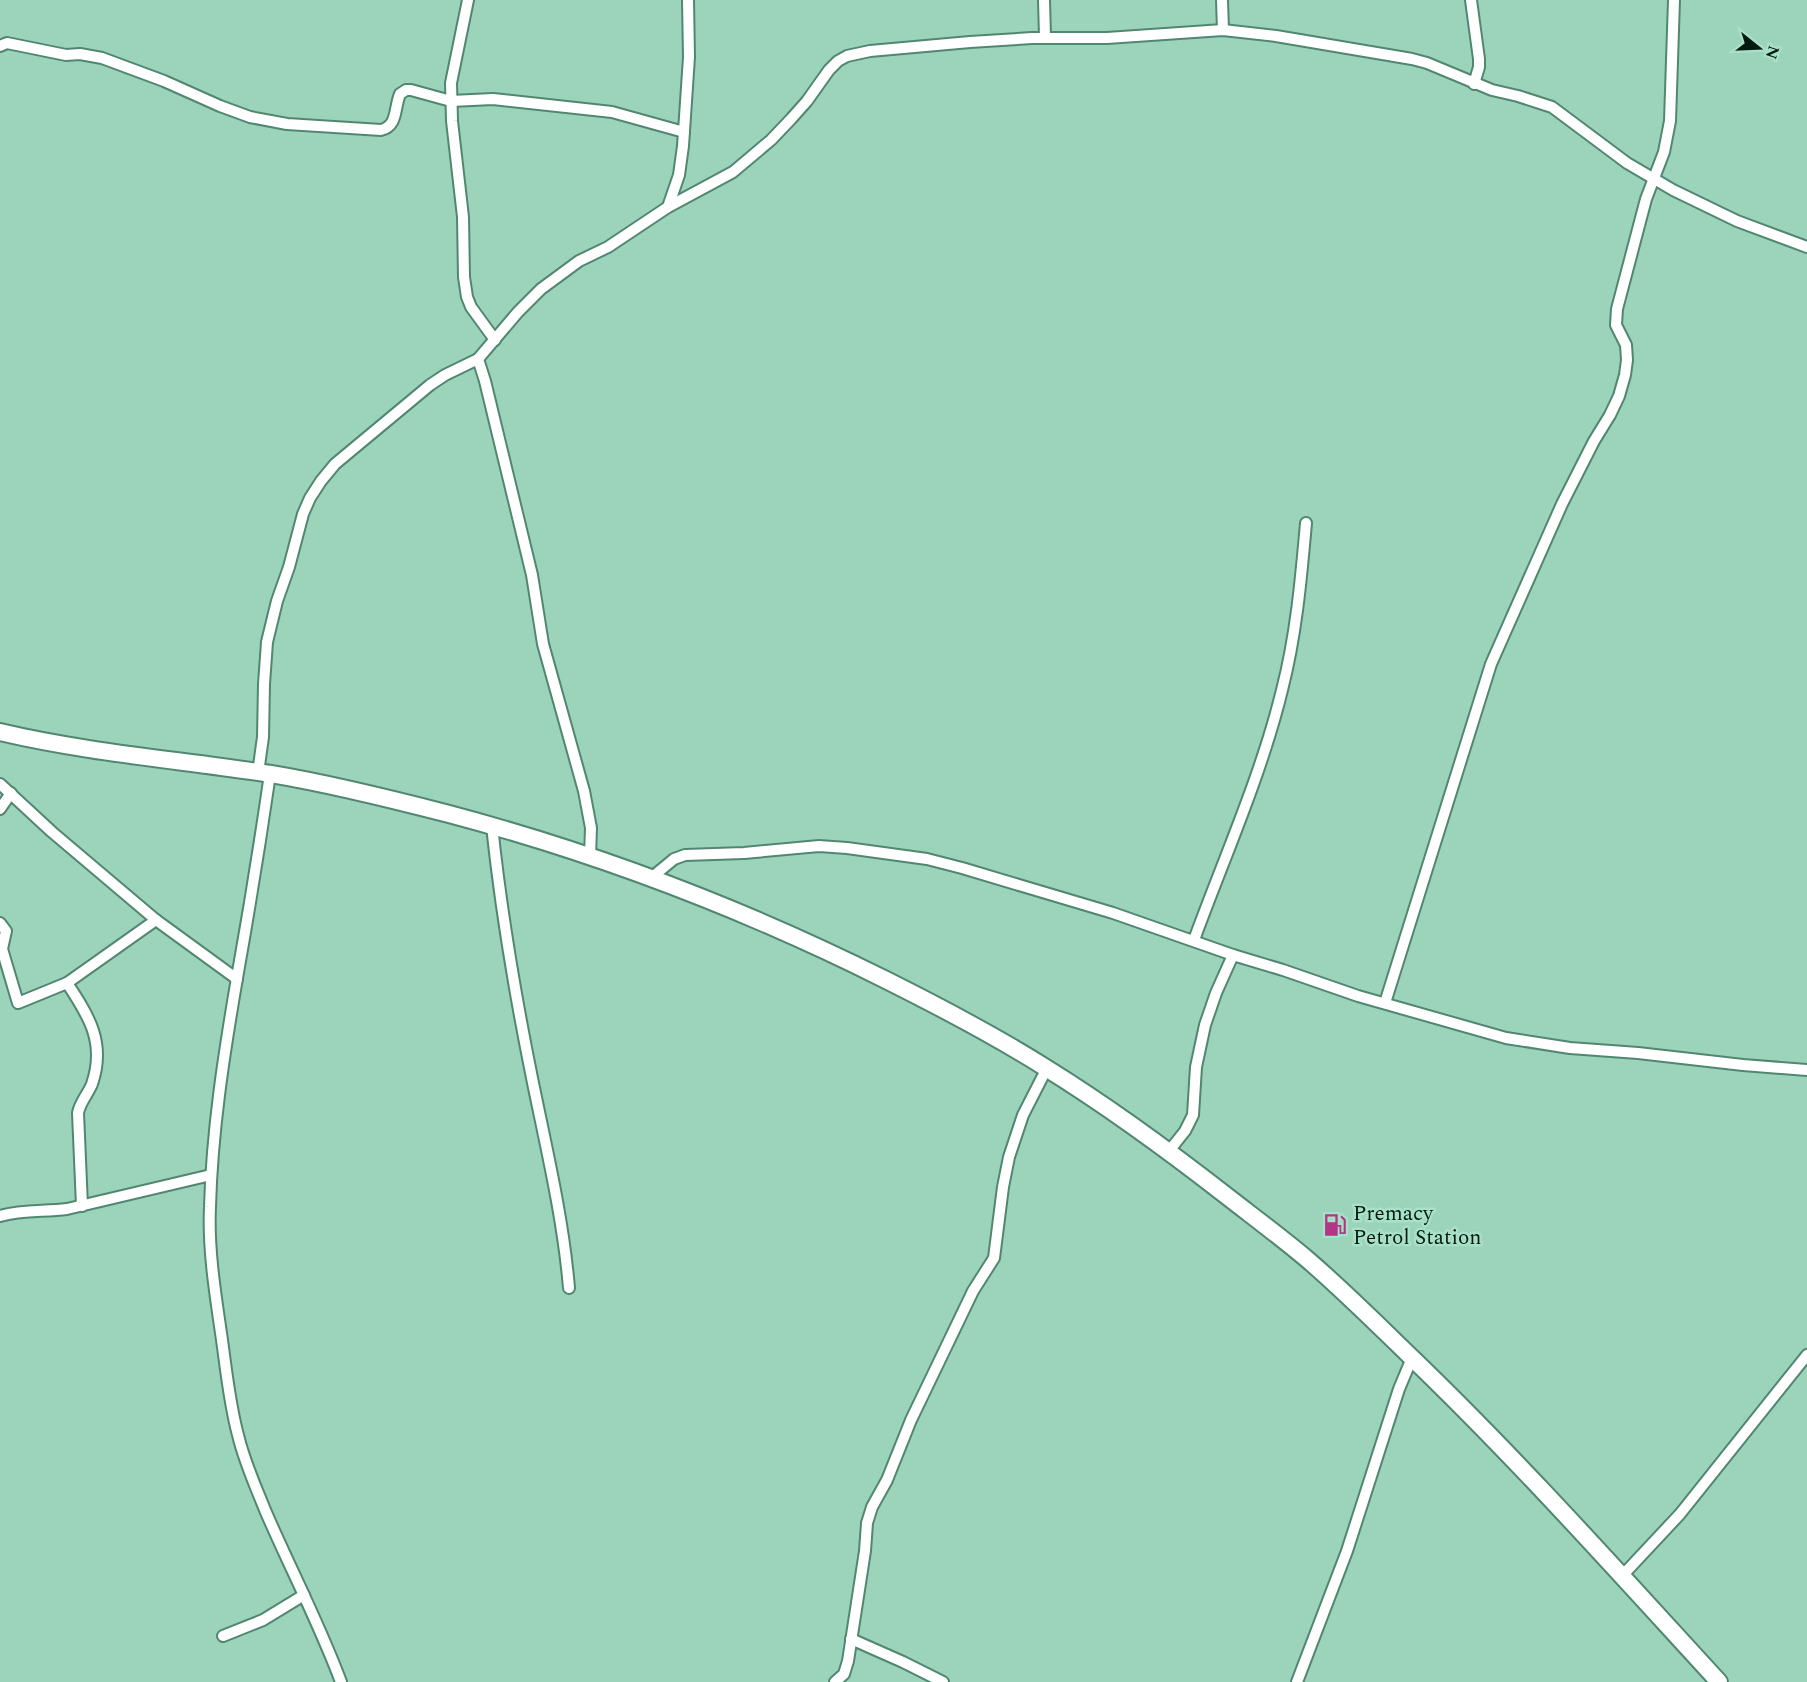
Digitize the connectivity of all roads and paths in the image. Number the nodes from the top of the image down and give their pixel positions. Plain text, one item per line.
1 (468, 0) edge
2 (688, 0) edge
3 (1044, 0) edge
4 (1222, 0) edge
5 (1471, 0) edge
6 (1674, 0) edge
7 (1222, 30) junction
8 (1045, 38) junction
9 (0, 46) edge
10 (1474, 84) junction
11 (451, 101) junction
12 (684, 132) junction
13 (1654, 179) junction
14 (668, 207) junction
15 (1807, 248) edge
16 (495, 340) junction
17 (478, 359) junction
18 (1306, 523) dead end
19 (0, 732) edge
20 (264, 773) junction
21 (0, 784) edge
22 (11, 793) junction
23 (0, 809) edge
24 (492, 826) junction
25 (590, 857) junction
26 (651, 878) junction
27 (156, 920) junction
28 (0, 923) edge
29 (1194, 940) junction
30 (1233, 955) junction
31 (237, 979) junction
32 (67, 983) junction
33 (1385, 1003) junction
34 (1047, 1068) junction
35 (1807, 1070) edge
36 (1169, 1151) junction
37 (211, 1175) junction
38 (82, 1206) junction
39 (0, 1216) edge
40 (569, 1288) dead end
41 (1807, 1355) edge
42 (1412, 1358) junction
43 (1622, 1576) junction
44 (304, 1595) junction
45 (223, 1636) dead end
46 (851, 1639) junction
47 (341, 1682) edge
48 (835, 1682) edge
49 (943, 1682) edge
50 (1297, 1682) edge
51 (1719, 1682) edge

1 - 11 street
2 - 12 street
3 - 8 street
4 - 7 street
5 - 10 street
6 - 13 street
7 - 8 street
7 - 10 street
8 - 14 street
9 - 11 street
10 - 13 street
11 - 12 street
11 - 16 street
12 - 14 street
13 - 15 street
13 - 33 street
14 - 16 street
16 - 17 street
17 - 20 street
17 - 25 street
18 - 29 street
19 - 20 highway
20 - 24 highway
20 - 31 street
21 - 22 street
22 - 23 street
22 - 27 street
24 - 25 highway
24 - 40 street
25 - 26 highway
26 - 29 street
26 - 34 highway
27 - 31 street
27 - 32 street
28 - 32 street
29 - 30 street
30 - 33 street
30 - 36 street
31 - 37 street
32 - 38 street
33 - 35 street
34 - 36 highway
34 - 46 street
36 - 42 highway
37 - 38 street
37 - 44 street
38 - 39 street
41 - 43 street
42 - 43 highway
42 - 50 street
43 - 51 highway
44 - 45 street
44 - 47 street
46 - 48 street
46 - 49 street

